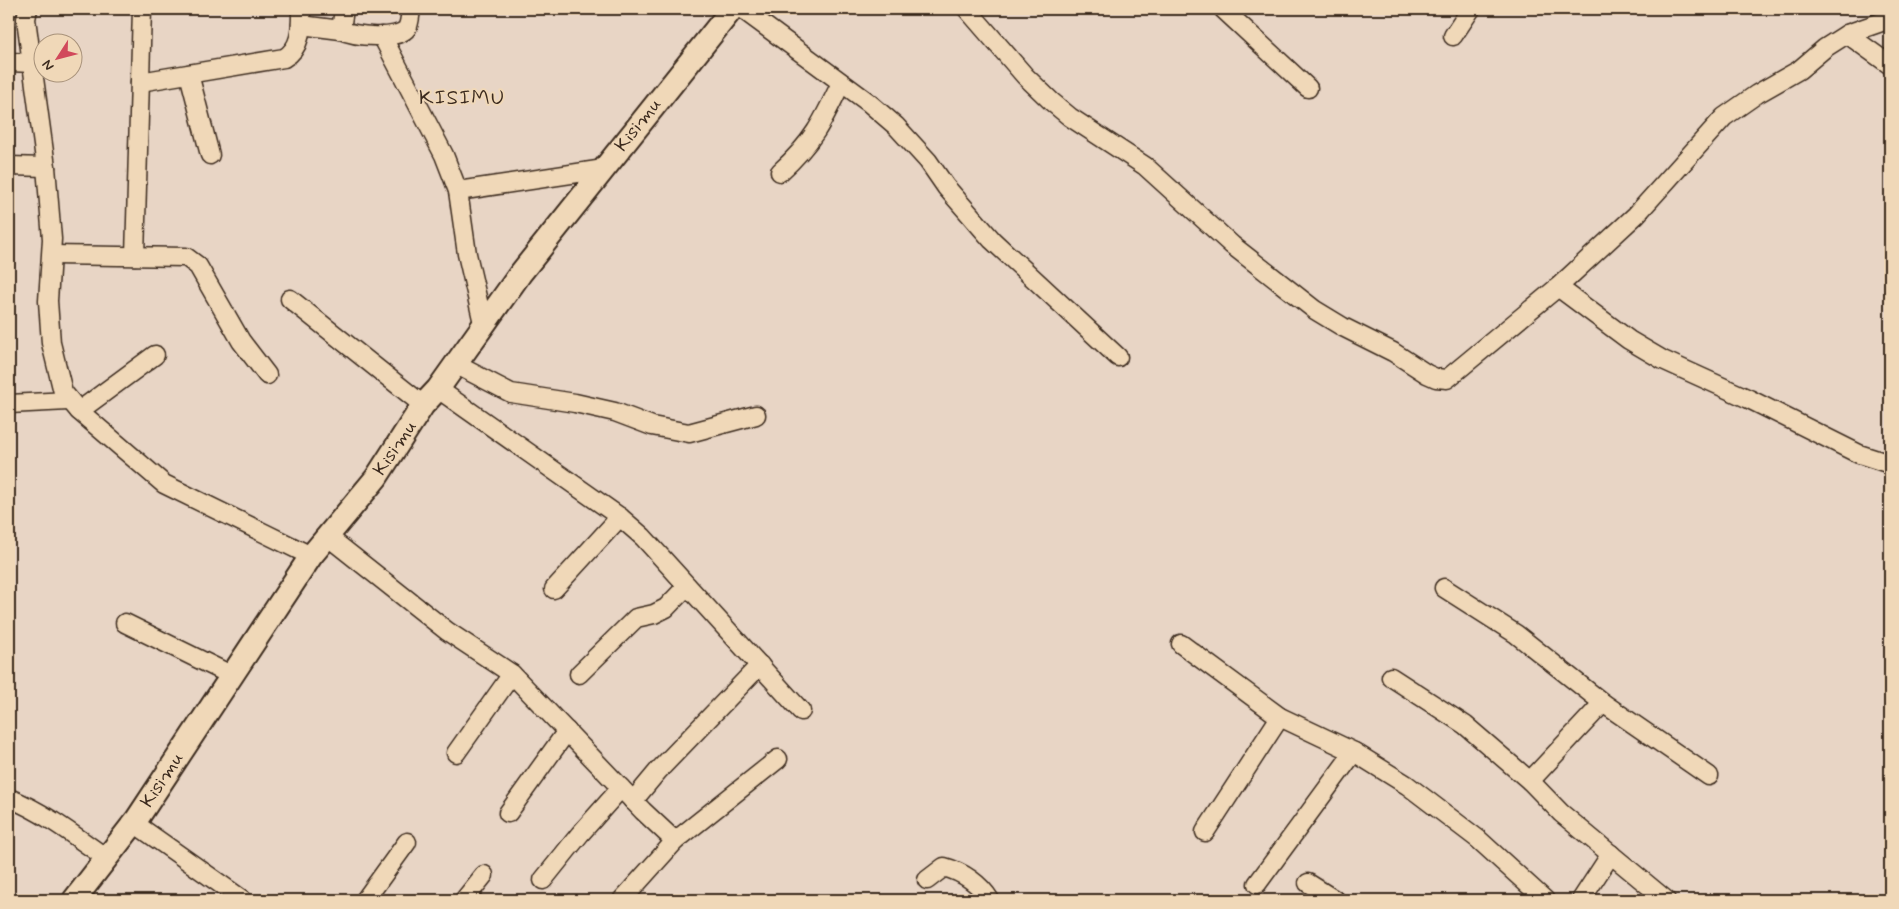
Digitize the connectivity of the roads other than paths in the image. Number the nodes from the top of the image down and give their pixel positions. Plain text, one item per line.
1 (28, 9) edge
2 (142, 9) edge
3 (344, 9) edge
4 (411, 9) edge
5 (732, 9) edge
6 (742, 9) edge
7 (967, 9) edge
8 (1222, 9) edge
9 (1471, 9) edge
10 (301, 17) edge
11 (1890, 20) edge
12 (341, 30) junction
13 (1847, 34) junction
14 (382, 36) junction
15 (1453, 36) dead end
16 (9, 62) edge
17 (32, 63) joint
18 (1890, 65) edge
19 (189, 74) junction
20 (35, 82) edge
21 (140, 82) junction
22 (841, 83) junction
23 (1308, 88) dead end
24 (210, 155) dead end
25 (9, 166) edge
26 (46, 167) junction
27 (604, 169) junction
28 (780, 172) dead end
29 (458, 192) junction
30 (52, 255) junction
31 (135, 256) junction
32 (1558, 287) junction
33 (290, 299) dead end
34 (483, 323) junction
35 (155, 355) dead end
36 (1118, 357) dead end
37 (455, 364) junction
38 (267, 375) dead end
39 (438, 388) junction
40 (9, 404) edge
41 (423, 405) junction
42 (74, 406) junction
43 (756, 415) dead end
44 (1890, 464) edge
45 (620, 517) junction
46 (327, 536) junction
47 (311, 556) junction
48 (687, 586) junction
49 (1444, 588) dead end
50 (554, 589) dead end
51 (125, 623) dead end
52 (1181, 644) dead end
53 (760, 665) junction
54 (512, 674) junction
55 (579, 674) dead end
56 (231, 675) junction
57 (1391, 677) dead end
58 (1603, 702) junction
59 (801, 711) dead end
60 (1280, 717) junction
61 (568, 731) junction
62 (1354, 752) junction
63 (456, 753) dead end
64 (778, 759) dead end
65 (1710, 776) dead end
66 (1530, 781) junction
67 (627, 794) junction
68 (9, 798) edge
69 (508, 813) dead end
70 (134, 823) junction
71 (1205, 832) dead end
72 (675, 841) junction
73 (408, 842) dead end
74 (1611, 854) junction
75 (106, 858) junction
76 (484, 875) dead end
77 (542, 880) dead end
78 (927, 880) dead end
79 (1308, 883) dead end
80 (1257, 884) dead end
81 (74, 900) edge
82 (243, 900) edge
83 (365, 900) edge
84 (464, 900) edge
85 (622, 900) edge
86 (990, 900) edge
87 (1335, 900) edge
88 (1546, 900) edge
89 (1581, 900) edge
90 (1666, 900) edge

1 - 17 street
2 - 21 street
3 - 12 street
4 - 14 street
5 - 27 street, Kisimu
6 - 22 street
7 - 32 street
8 - 23 street
9 - 15 street
10 - 12 street
10 - 19 street
11 - 13 street
12 - 14 street
13 - 18 street
13 - 32 street
14 - 29 street
16 - 17 street
19 - 21 street
19 - 24 street
20 - 26 street
21 - 31 street
22 - 28 street
22 - 36 street
25 - 26 street
26 - 30 street
27 - 29 street
27 - 34 street, Kisimu
29 - 34 street
30 - 31 street
30 - 42 street
31 - 38 street
32 - 44 street
33 - 41 street
34 - 37 street, Kisimu
35 - 42 street
37 - 39 street, Kisimu
37 - 43 street
39 - 41 street, Kisimu
39 - 45 street
40 - 42 street
41 - 46 street, Kisimu
42 - 47 street
45 - 48 street
45 - 50 street
46 - 47 street, Kisimu
46 - 54 street
47 - 56 street, Kisimu
48 - 53 street
48 - 55 street
49 - 58 street
51 - 56 street
52 - 60 street
53 - 59 street
53 - 67 street
54 - 61 street
54 - 63 street
56 - 70 street, Kisimu
57 - 66 street
58 - 65 street
58 - 66 street
60 - 62 street
60 - 71 street
61 - 67 street
61 - 69 street
62 - 80 street
62 - 88 street
64 - 72 street
66 - 74 street
67 - 72 street
67 - 77 street
68 - 75 street
70 - 75 street, Kisimu
70 - 82 street
72 - 85 street
73 - 83 street
74 - 89 street
74 - 90 street
75 - 81 street, Kisimu
76 - 84 street
78 - 86 street
79 - 87 street

